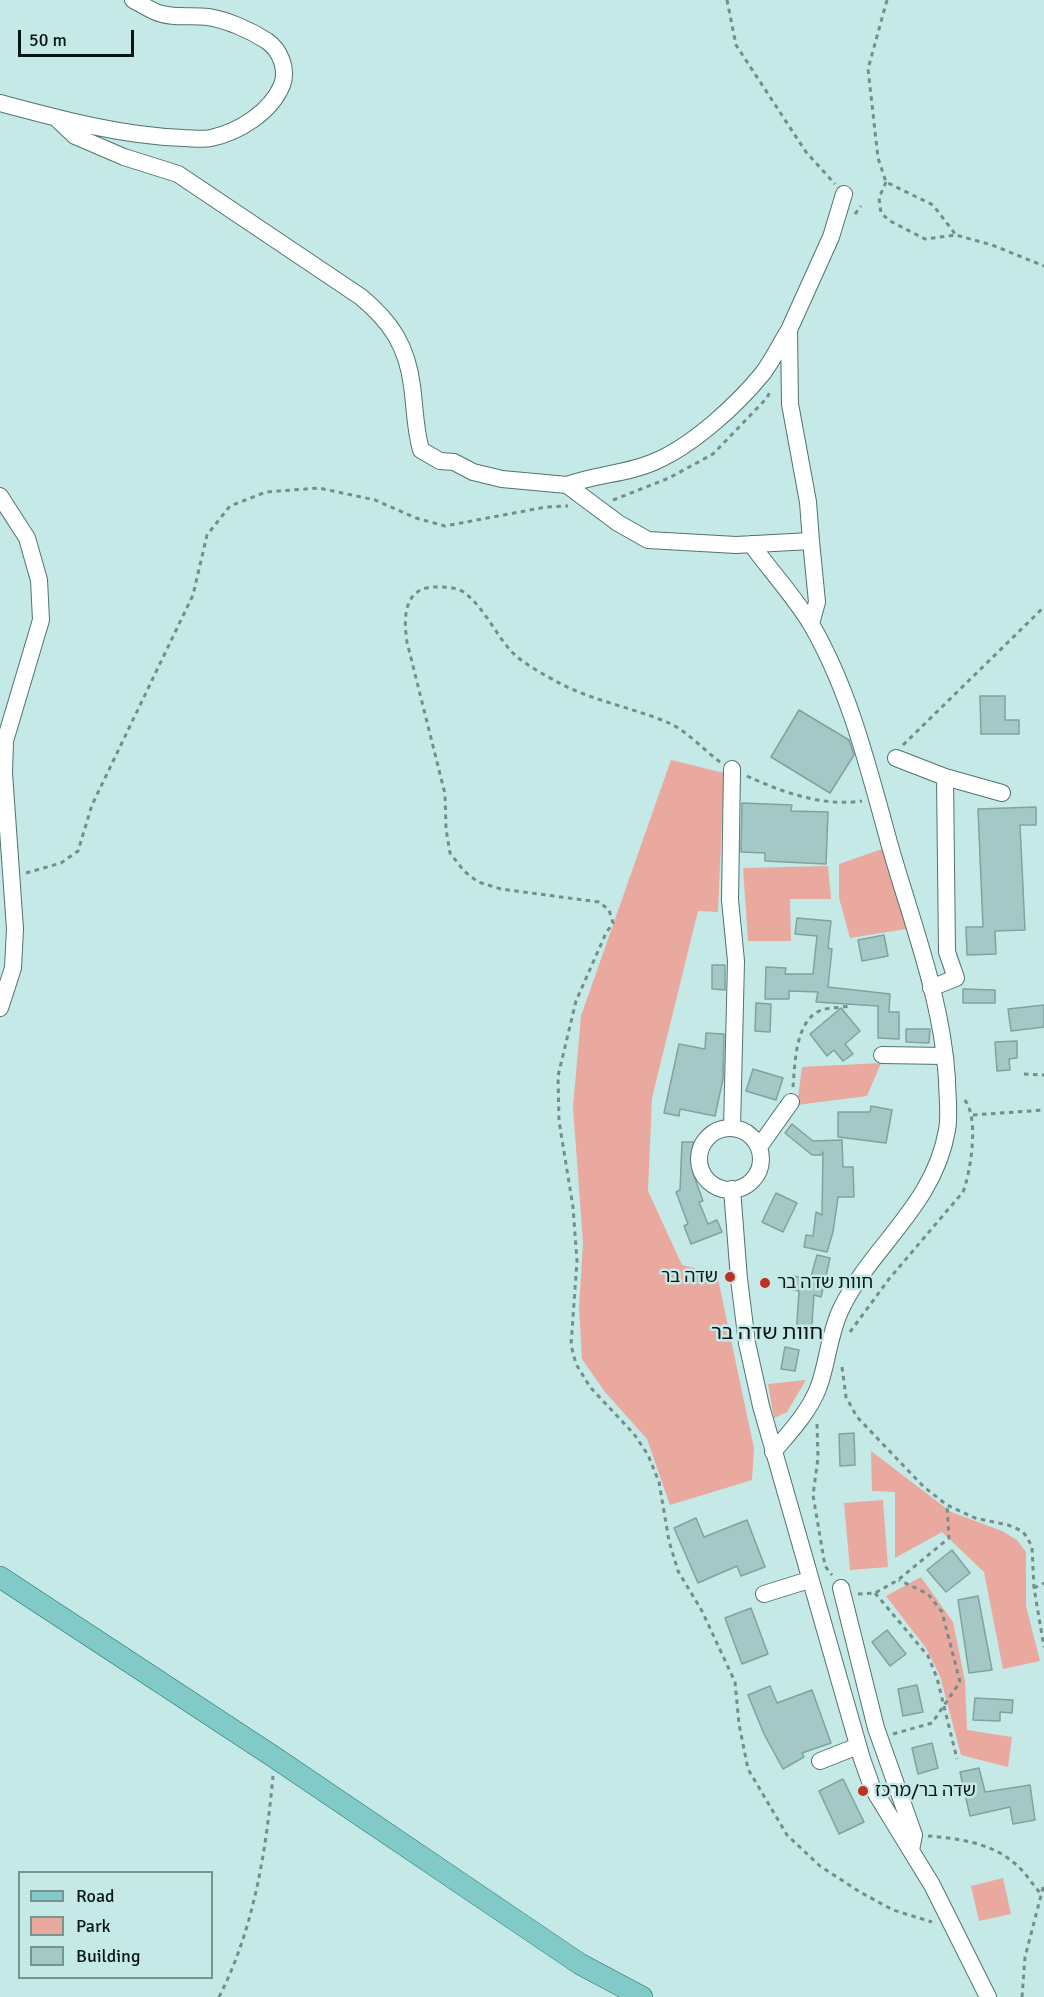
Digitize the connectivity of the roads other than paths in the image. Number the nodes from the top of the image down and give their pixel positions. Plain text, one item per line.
1 (133, 0) edge
2 (0, 103) edge
3 (56, 118) junction
4 (844, 194) road end
5 (789, 330) junction
6 (567, 485) junction
7 (0, 496) edge
8 (811, 541) junction
9 (751, 544) junction
10 (811, 624) junction
11 (896, 758) road end
12 (732, 769) road end
13 (945, 777) junction
14 (1002, 793) dead end
15 (931, 988) junction
16 (0, 1008) edge
17 (882, 1055) dead end
18 (945, 1056) junction
19 (791, 1102) road end
20 (732, 1128) junction
21 (759, 1147) junction
22 (732, 1189) junction
23 (773, 1452) junction
24 (0, 1577) edge
25 (809, 1580) junction
26 (842, 1588) road end
27 (764, 1594) dead end
28 (869, 1700) junction
29 (845, 1703) junction
30 (858, 1746) junction
31 (820, 1761) dead end
32 (912, 1843) junction
33 (642, 1997) edge
34 (988, 1997) edge

1 - 3 street
2 - 3 street
3 - 6 street
4 - 5 street
5 - 6 street
5 - 8 street
6 - 9 street
7 - 16 street
8 - 9 street
8 - 10 street
9 - 10 street
10 - 15 street
11 - 13 street
12 - 20 street
13 - 14 street
13 - 15 street
15 - 18 street
17 - 18 street
18 - 23 street
19 - 21 street
20 - 21 street
20 - 22 street
21 - 22 street
22 - 23 street
23 - 25 street
24 - 33 main road
25 - 27 street
25 - 29 street
26 - 28 street
28 - 29 street
28 - 32 street
29 - 30 street
30 - 31 street
30 - 32 street
32 - 34 street

